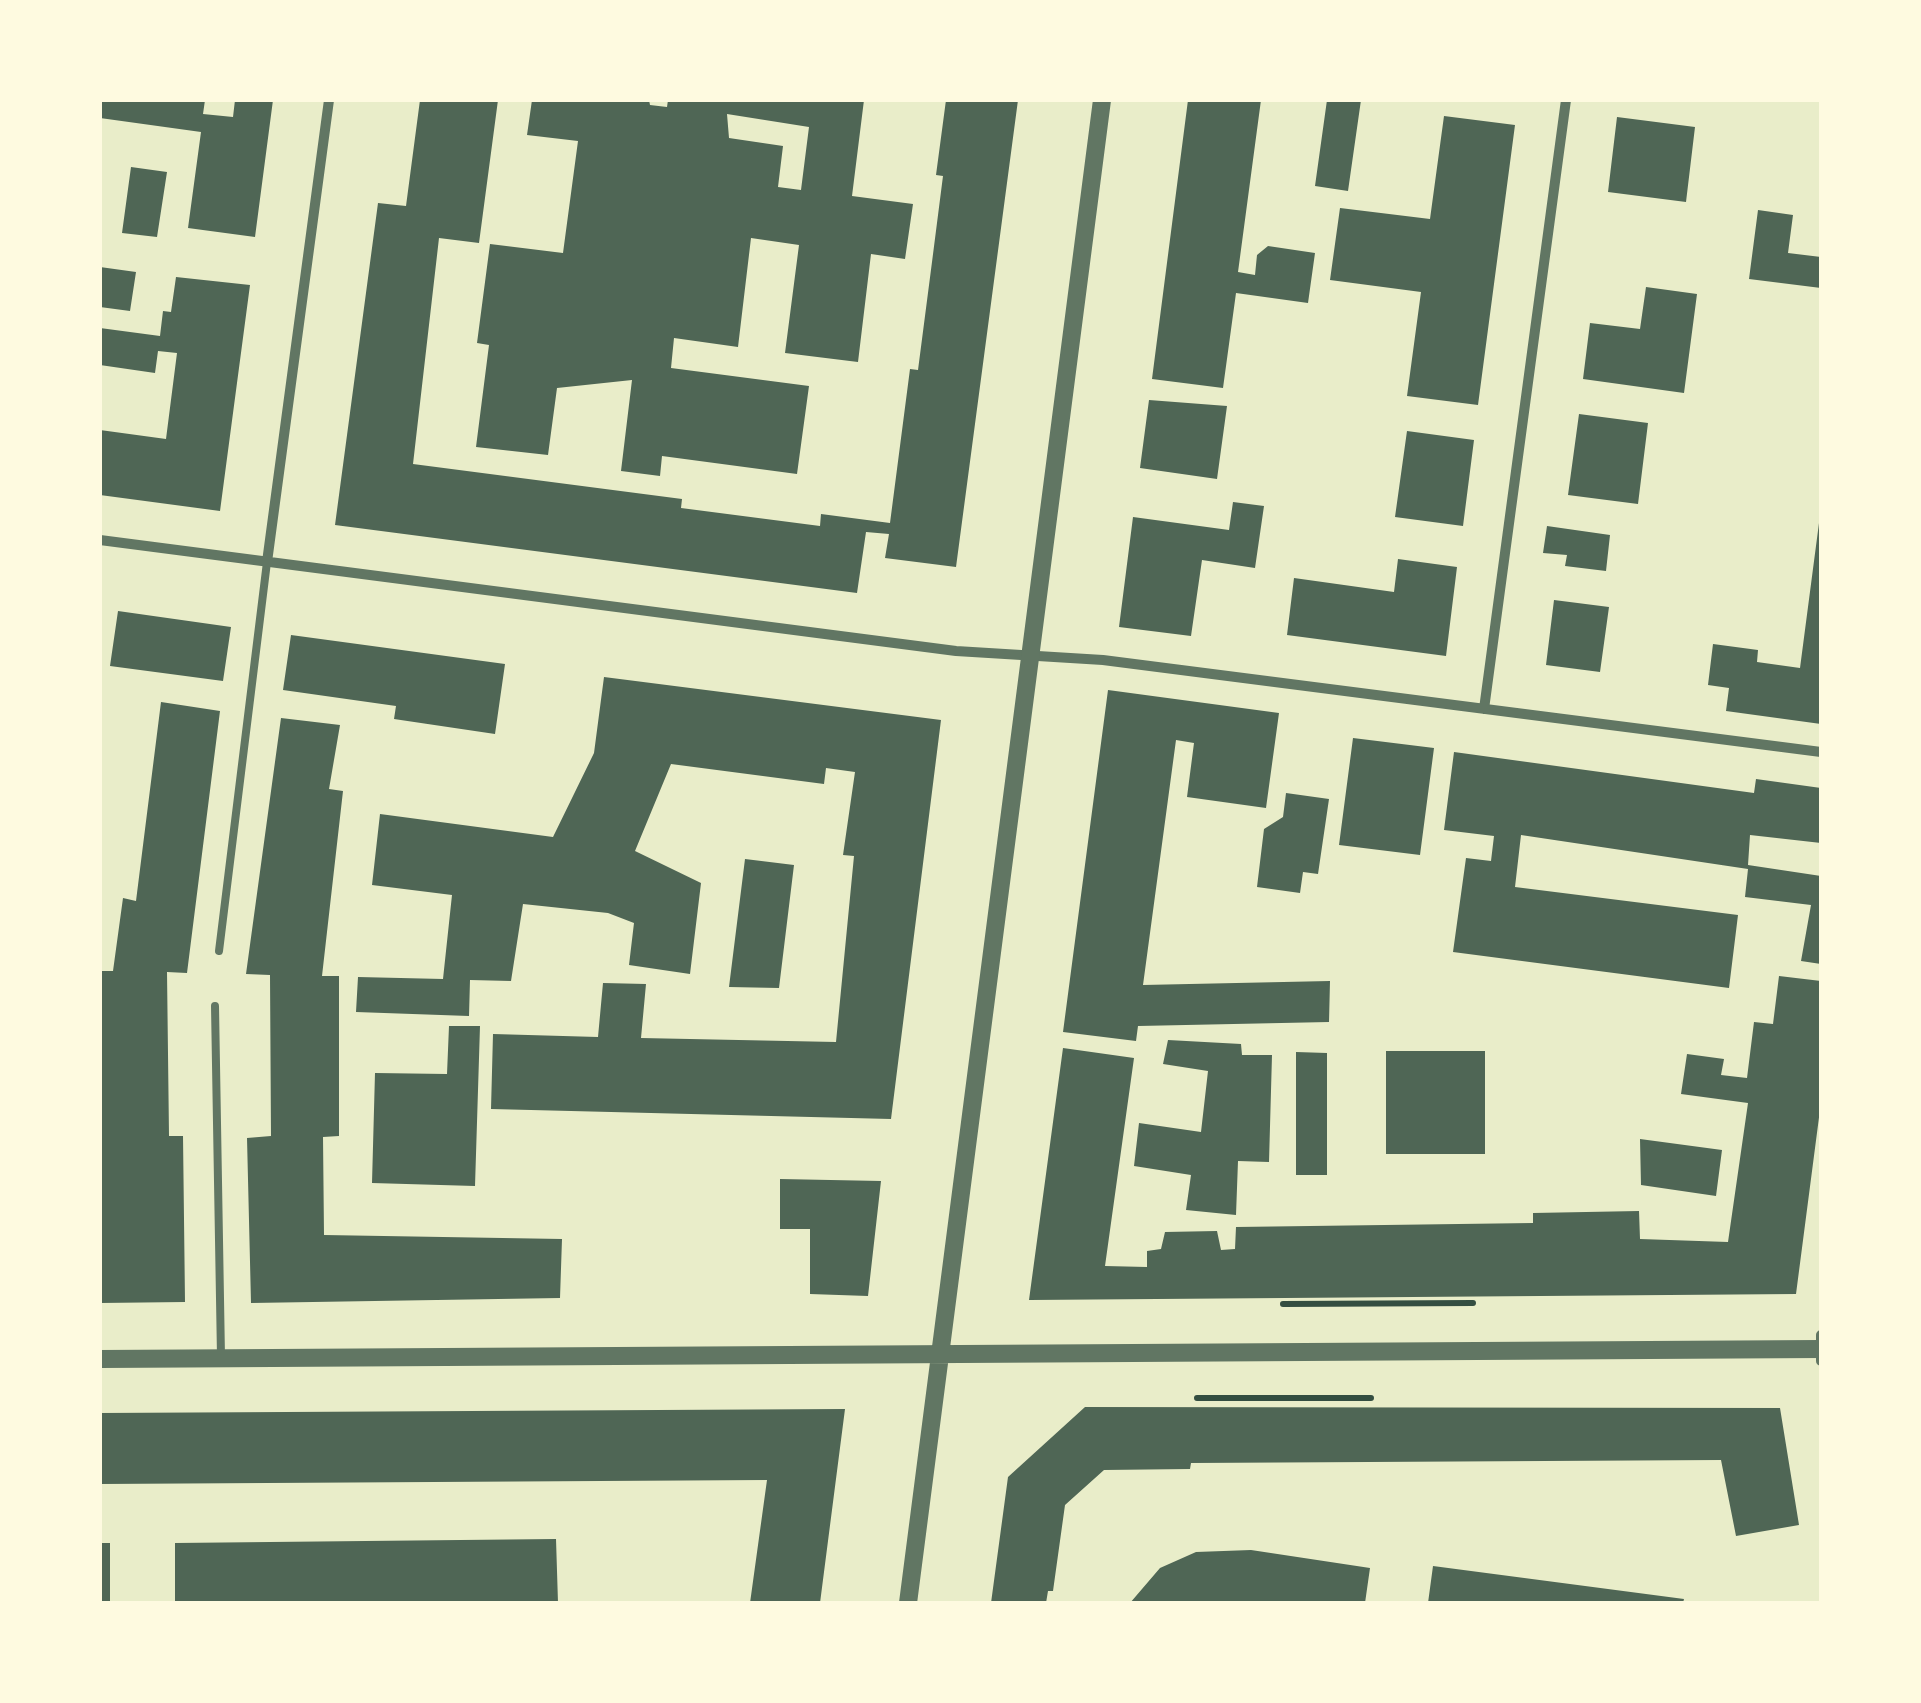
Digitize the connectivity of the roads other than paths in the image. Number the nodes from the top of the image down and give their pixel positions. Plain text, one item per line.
1 (329, 100) edge
2 (1102, 100) edge
3 (1566, 100) edge
4 (100, 540) edge
5 (268, 562) junction
6 (1032, 656) junction
7 (1484, 709) junction
8 (1821, 752) edge
9 (219, 951) dead end
10 (215, 1006) dead end
11 (1821, 1349) edge
12 (939, 1352) junction
13 (221, 1358) junction
14 (100, 1359) edge
15 (908, 1603) edge

1 - 5 street
2 - 6 street
3 - 7 street
4 - 5 street
5 - 6 street
5 - 9 lane
6 - 7 street
6 - 12 street
7 - 8 street
10 - 13 lane
11 - 12 street
12 - 13 street
12 - 15 street
13 - 14 street

